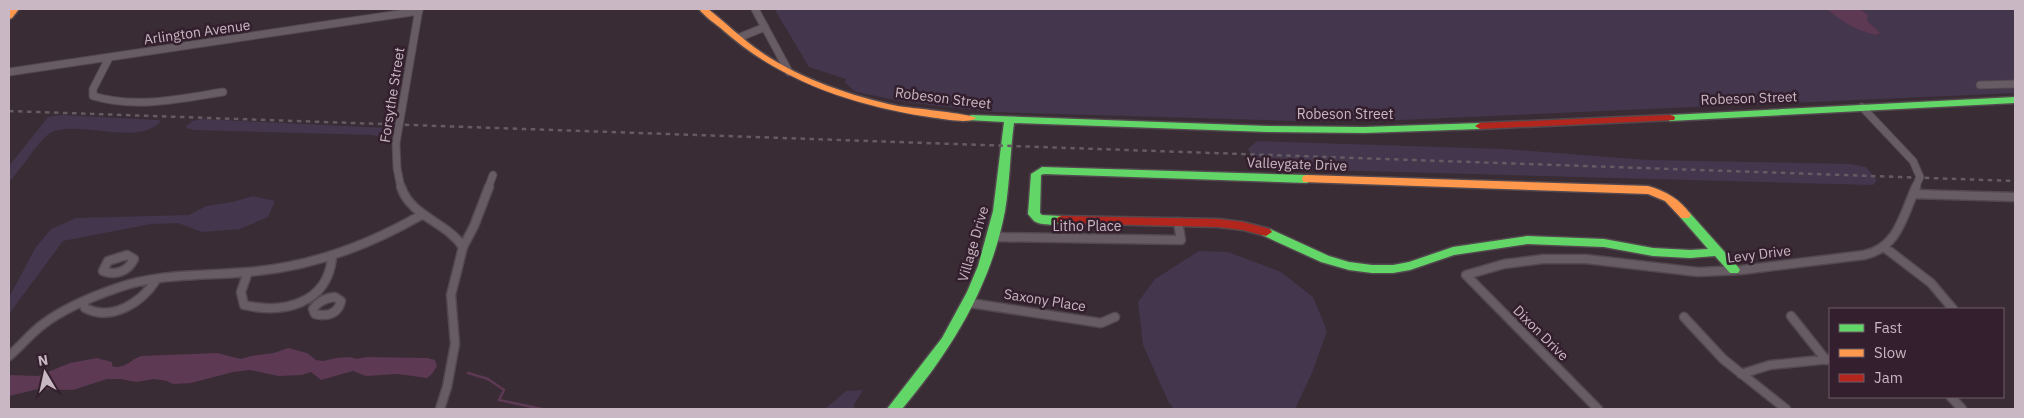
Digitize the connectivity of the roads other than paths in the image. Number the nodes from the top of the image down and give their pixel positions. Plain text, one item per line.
1 (14, 9) edge
2 (703, 9) edge
3 (754, 9) edge
4 (419, 10) edge
5 (9, 16) edge
6 (765, 27) junction
7 (738, 38) junction
8 (109, 58) junction
9 (9, 72) edge
10 (789, 72) junction
11 (2015, 84) edge
12 (1980, 85) dead end
13 (222, 92) dead end
14 (2015, 100) edge
15 (1862, 107) junction
16 (1009, 120) junction
17 (493, 175) dead end
18 (1913, 194) junction
19 (2015, 197) edge
20 (423, 214) junction
21 (1178, 222) junction
22 (993, 237) junction
23 (462, 247) junction
24 (1884, 248) junction
25 (1718, 252) junction
26 (332, 258) junction
27 (1734, 270) junction
28 (118, 272) dead end
29 (248, 272) junction
30 (1466, 275) joint
31 (156, 280) junction
32 (118, 288) junction
33 (311, 295) junction
34 (320, 301) dead end
35 (84, 303) junction
36 (970, 303) junction
37 (1953, 308) edge
38 (1791, 316) dead end
39 (1115, 317) dead end
40 (1684, 317) dead end
41 (9, 356) edge
42 (1828, 360) edge
43 (1741, 374) junction
44 (1952, 398) edge
45 (440, 409) edge
46 (894, 409) edge
47 (1598, 409) edge
48 (1786, 409) edge
49 (1962, 409) edge

1 - 5 main road
2 - 7 main road, Robeson Street
3 - 6 street
4 - 8 street, Arlington Avenue
4 - 20 street, Forsythe Street
6 - 7 street
6 - 10 street
7 - 10 main road, Robeson Street
8 - 9 street, Arlington Avenue
8 - 13 street
10 - 16 main road, Robeson Street
11 - 12 street
14 - 15 main road, Robeson Street
15 - 16 main road, Robeson Street
15 - 18 street
16 - 22 main road, Village Drive
17 - 23 street
18 - 19 street
18 - 24 street
20 - 23 street, Forsythe Street
20 - 26 street
21 - 22 street, Litho Place
21 - 25 main road, Valleygate Drive
21 - 25 main road, Valleygate Drive
22 - 36 main road, Village Drive
23 - 45 street
24 - 27 street, Levy Drive
24 - 37 street
25 - 27 main road, Valleygate Drive
26 - 29 street
26 - 33 street
27 - 30 street, Levy Drive
28 - 32 street
29 - 31 street
29 - 33 street
30 - 47 street, Dixon Drive
31 - 32 street
31 - 35 street
32 - 35 street
33 - 34 street
35 - 41 street
36 - 39 street, Saxony Place
36 - 46 main road, Village Drive
38 - 42 street
40 - 43 street
42 - 43 street
43 - 48 street
44 - 49 street

